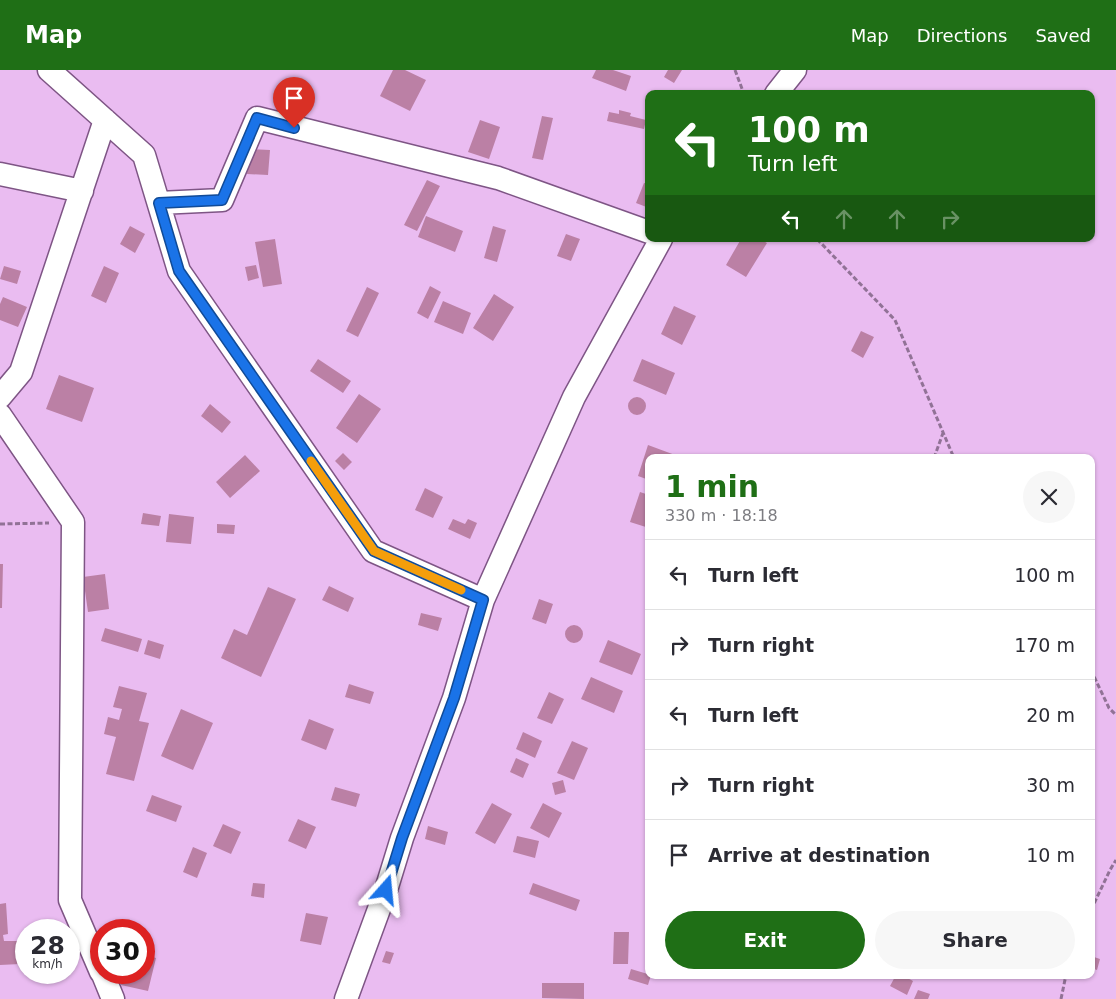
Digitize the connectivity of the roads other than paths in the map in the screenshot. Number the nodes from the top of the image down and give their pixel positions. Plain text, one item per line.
1 (48, 70) edge
2 (795, 70) edge
3 (779, 90) edge
4 (105, 120) junction
5 (0, 174) edge
6 (82, 191) junction
7 (159, 203) junction
8 (645, 231) edge
9 (659, 242) edge
10 (0, 397) edge
11 (0, 414) edge
12 (483, 600) junction
13 (90, 946) edge
14 (106, 984) edge
15 (113, 999) edge
16 (346, 999) edge

1 - 4 street
2 - 3 street
4 - 6 street
4 - 7 street
5 - 6 street
6 - 10 street
7 - 8 street
7 - 12 street
9 - 12 street
11 - 13 street
12 - 16 street
14 - 15 street

